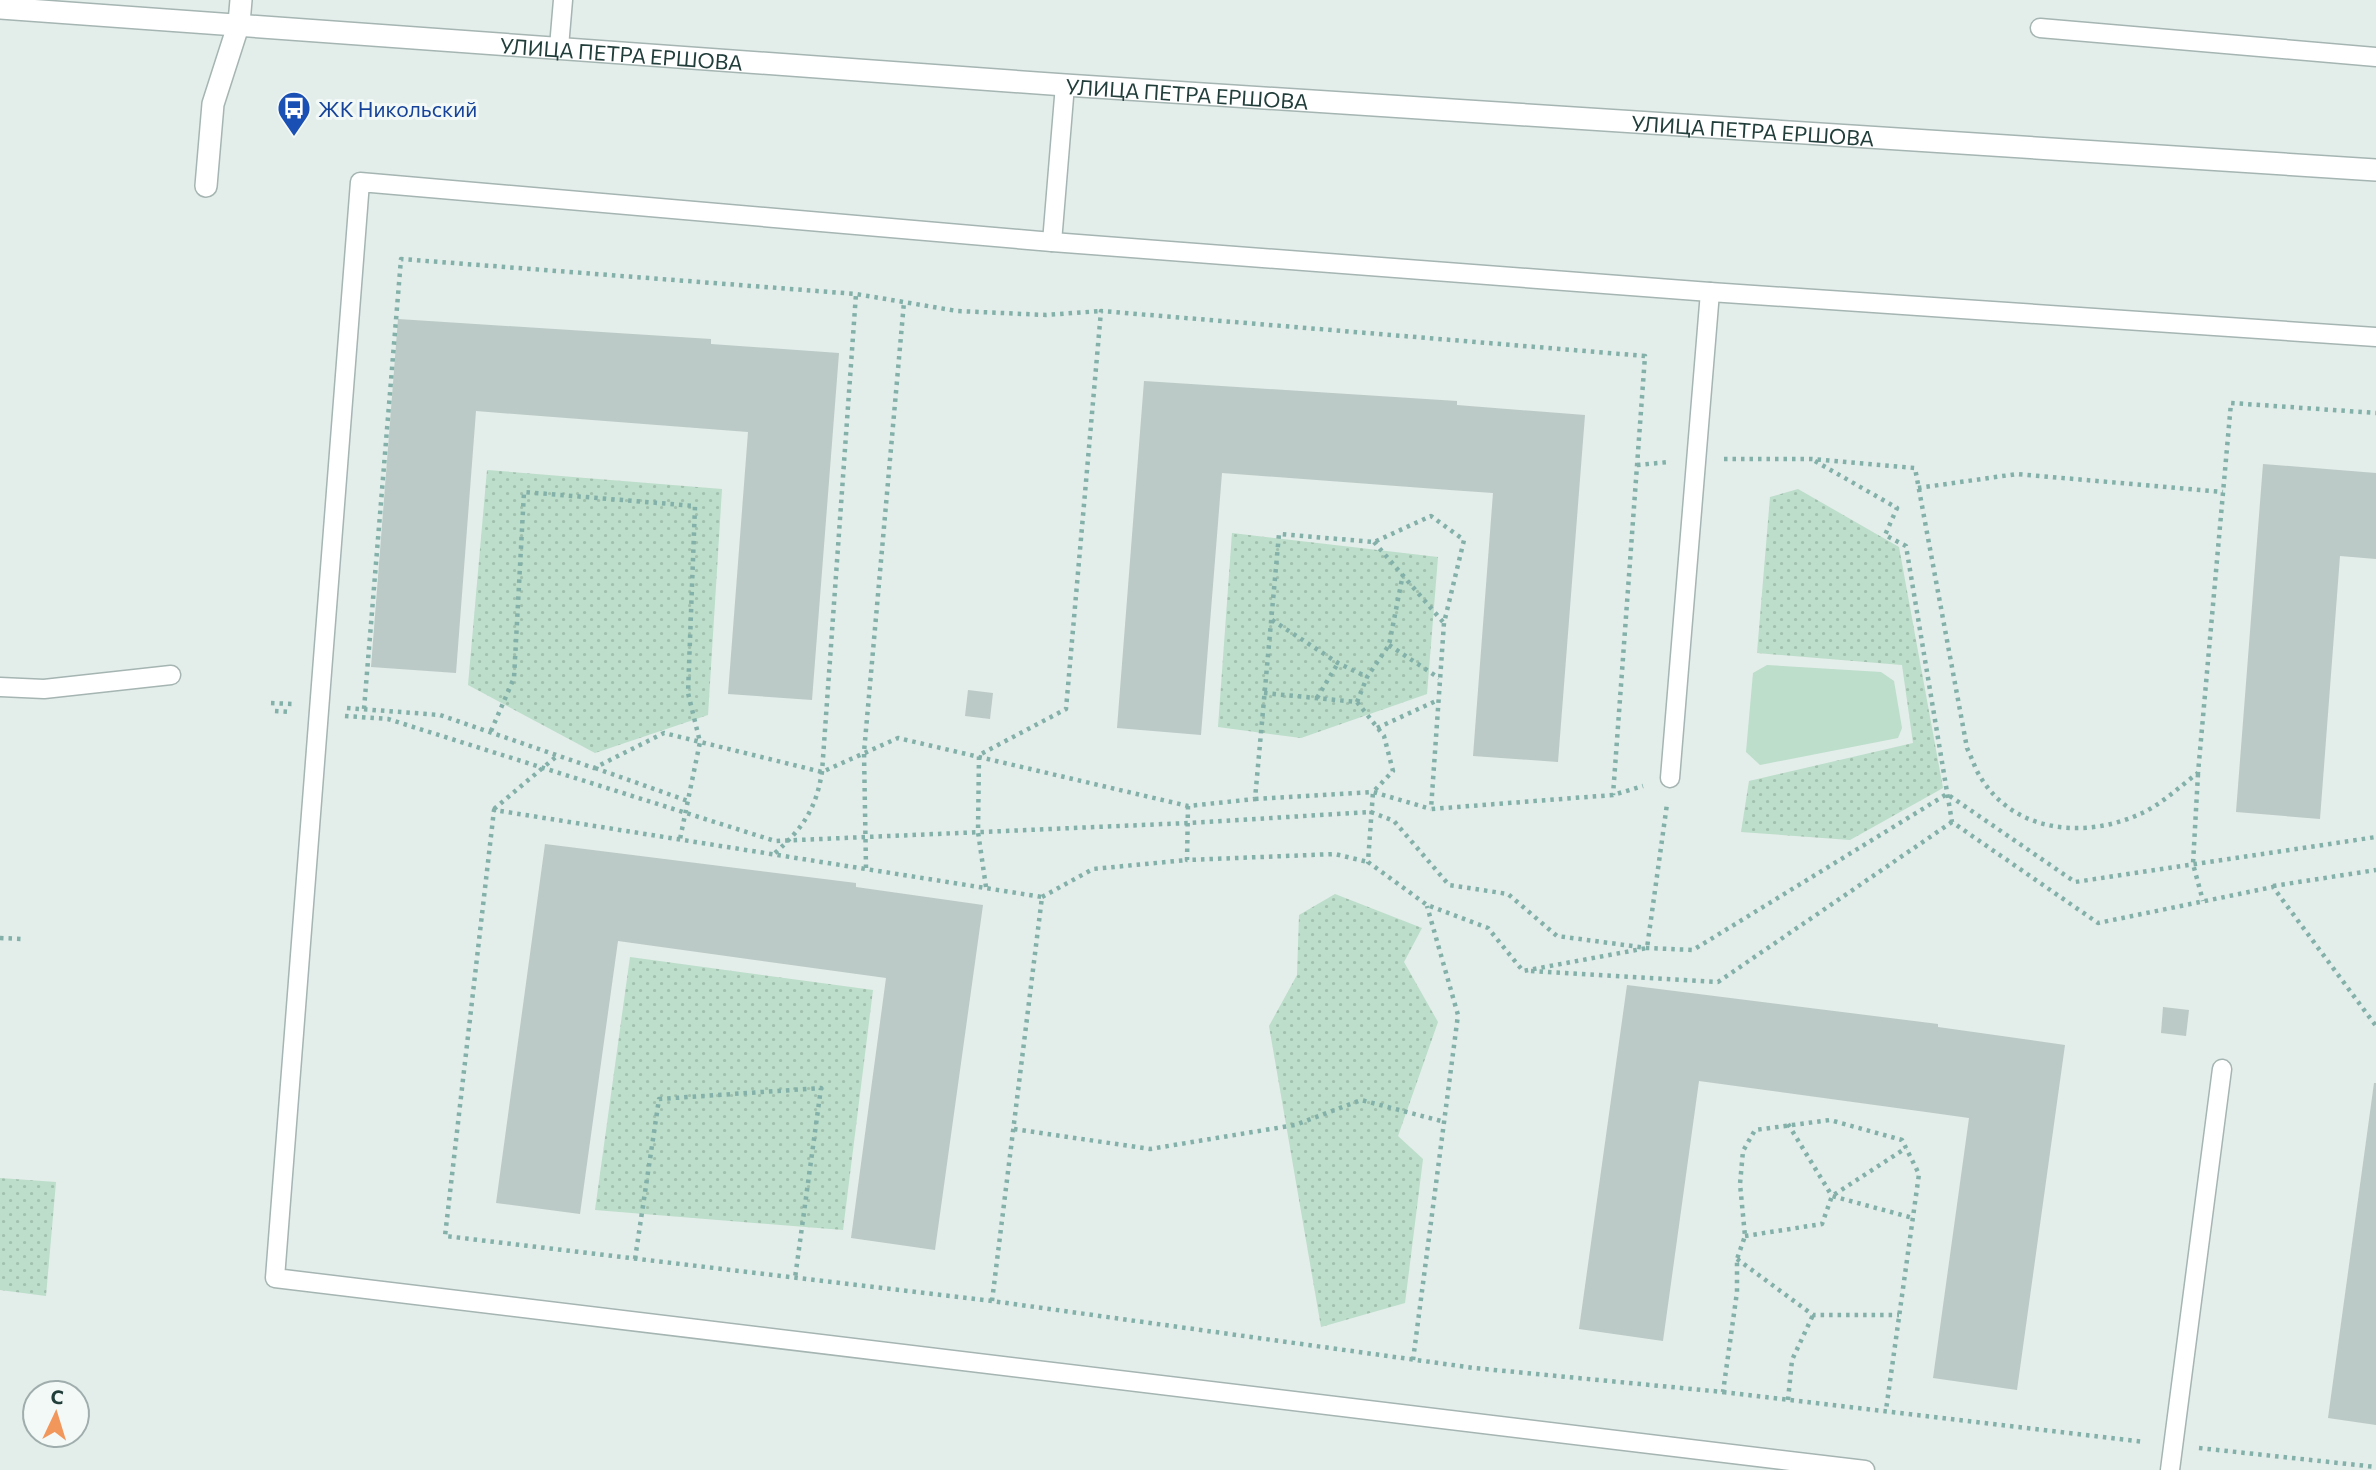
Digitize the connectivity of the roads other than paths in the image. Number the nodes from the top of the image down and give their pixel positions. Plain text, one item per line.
1 (241, 0) edge
2 (563, 0) edge
3 (0, 8) edge
4 (239, 23) junction
5 (2040, 28) dead end
6 (559, 47) junction
7 (2376, 57) edge
8 (1065, 85) junction
9 (2376, 170) edge
10 (206, 186) dead end
11 (1052, 242) junction
12 (1710, 292) junction
13 (2376, 337) edge
14 (171, 675) dead end
15 (0, 687) edge
16 (1670, 778) road end
17 (2222, 1069) dead end
18 (1866, 1470) edge
19 (2170, 1470) edge

1 - 4 street
2 - 6 lane
3 - 4 street, УЛИЦА ПЕТРА ЕРШОВА
4 - 6 street, УЛИЦА ПЕТРА ЕРШОВА
4 - 10 street
5 - 7 lane
6 - 8 street, УЛИЦА ПЕТРА ЕРШОВА
8 - 9 street, УЛИЦА ПЕТРА ЕРШОВА
8 - 11 lane
11 - 12 lane
11 - 18 lane
12 - 13 lane
12 - 16 lane
14 - 15 lane
17 - 19 lane

